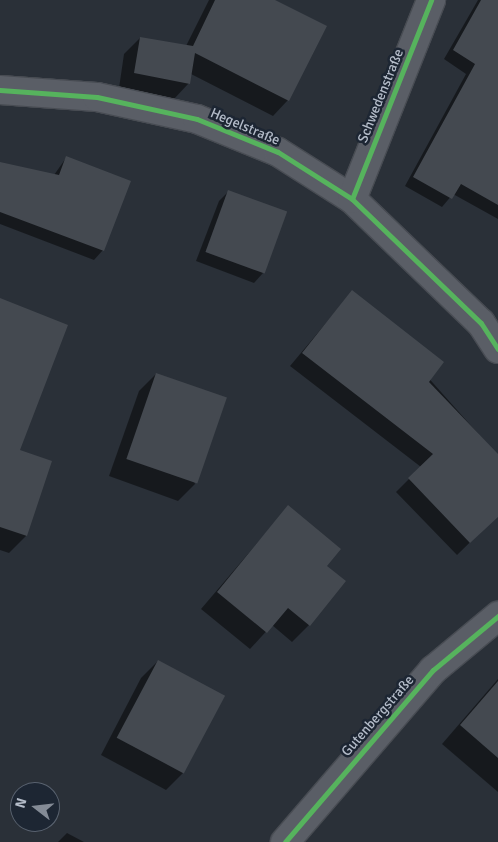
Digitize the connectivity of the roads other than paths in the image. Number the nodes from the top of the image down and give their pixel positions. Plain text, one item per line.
1 (431, 0) edge
2 (0, 90) edge
3 (352, 199) junction
4 (498, 349) edge
5 (498, 616) edge
6 (285, 842) edge

1 - 3 street, Schwedenstraße
2 - 3 street, Hegelstraße
3 - 4 street, Hegelstraße
5 - 6 street, Gutenbergstraße

